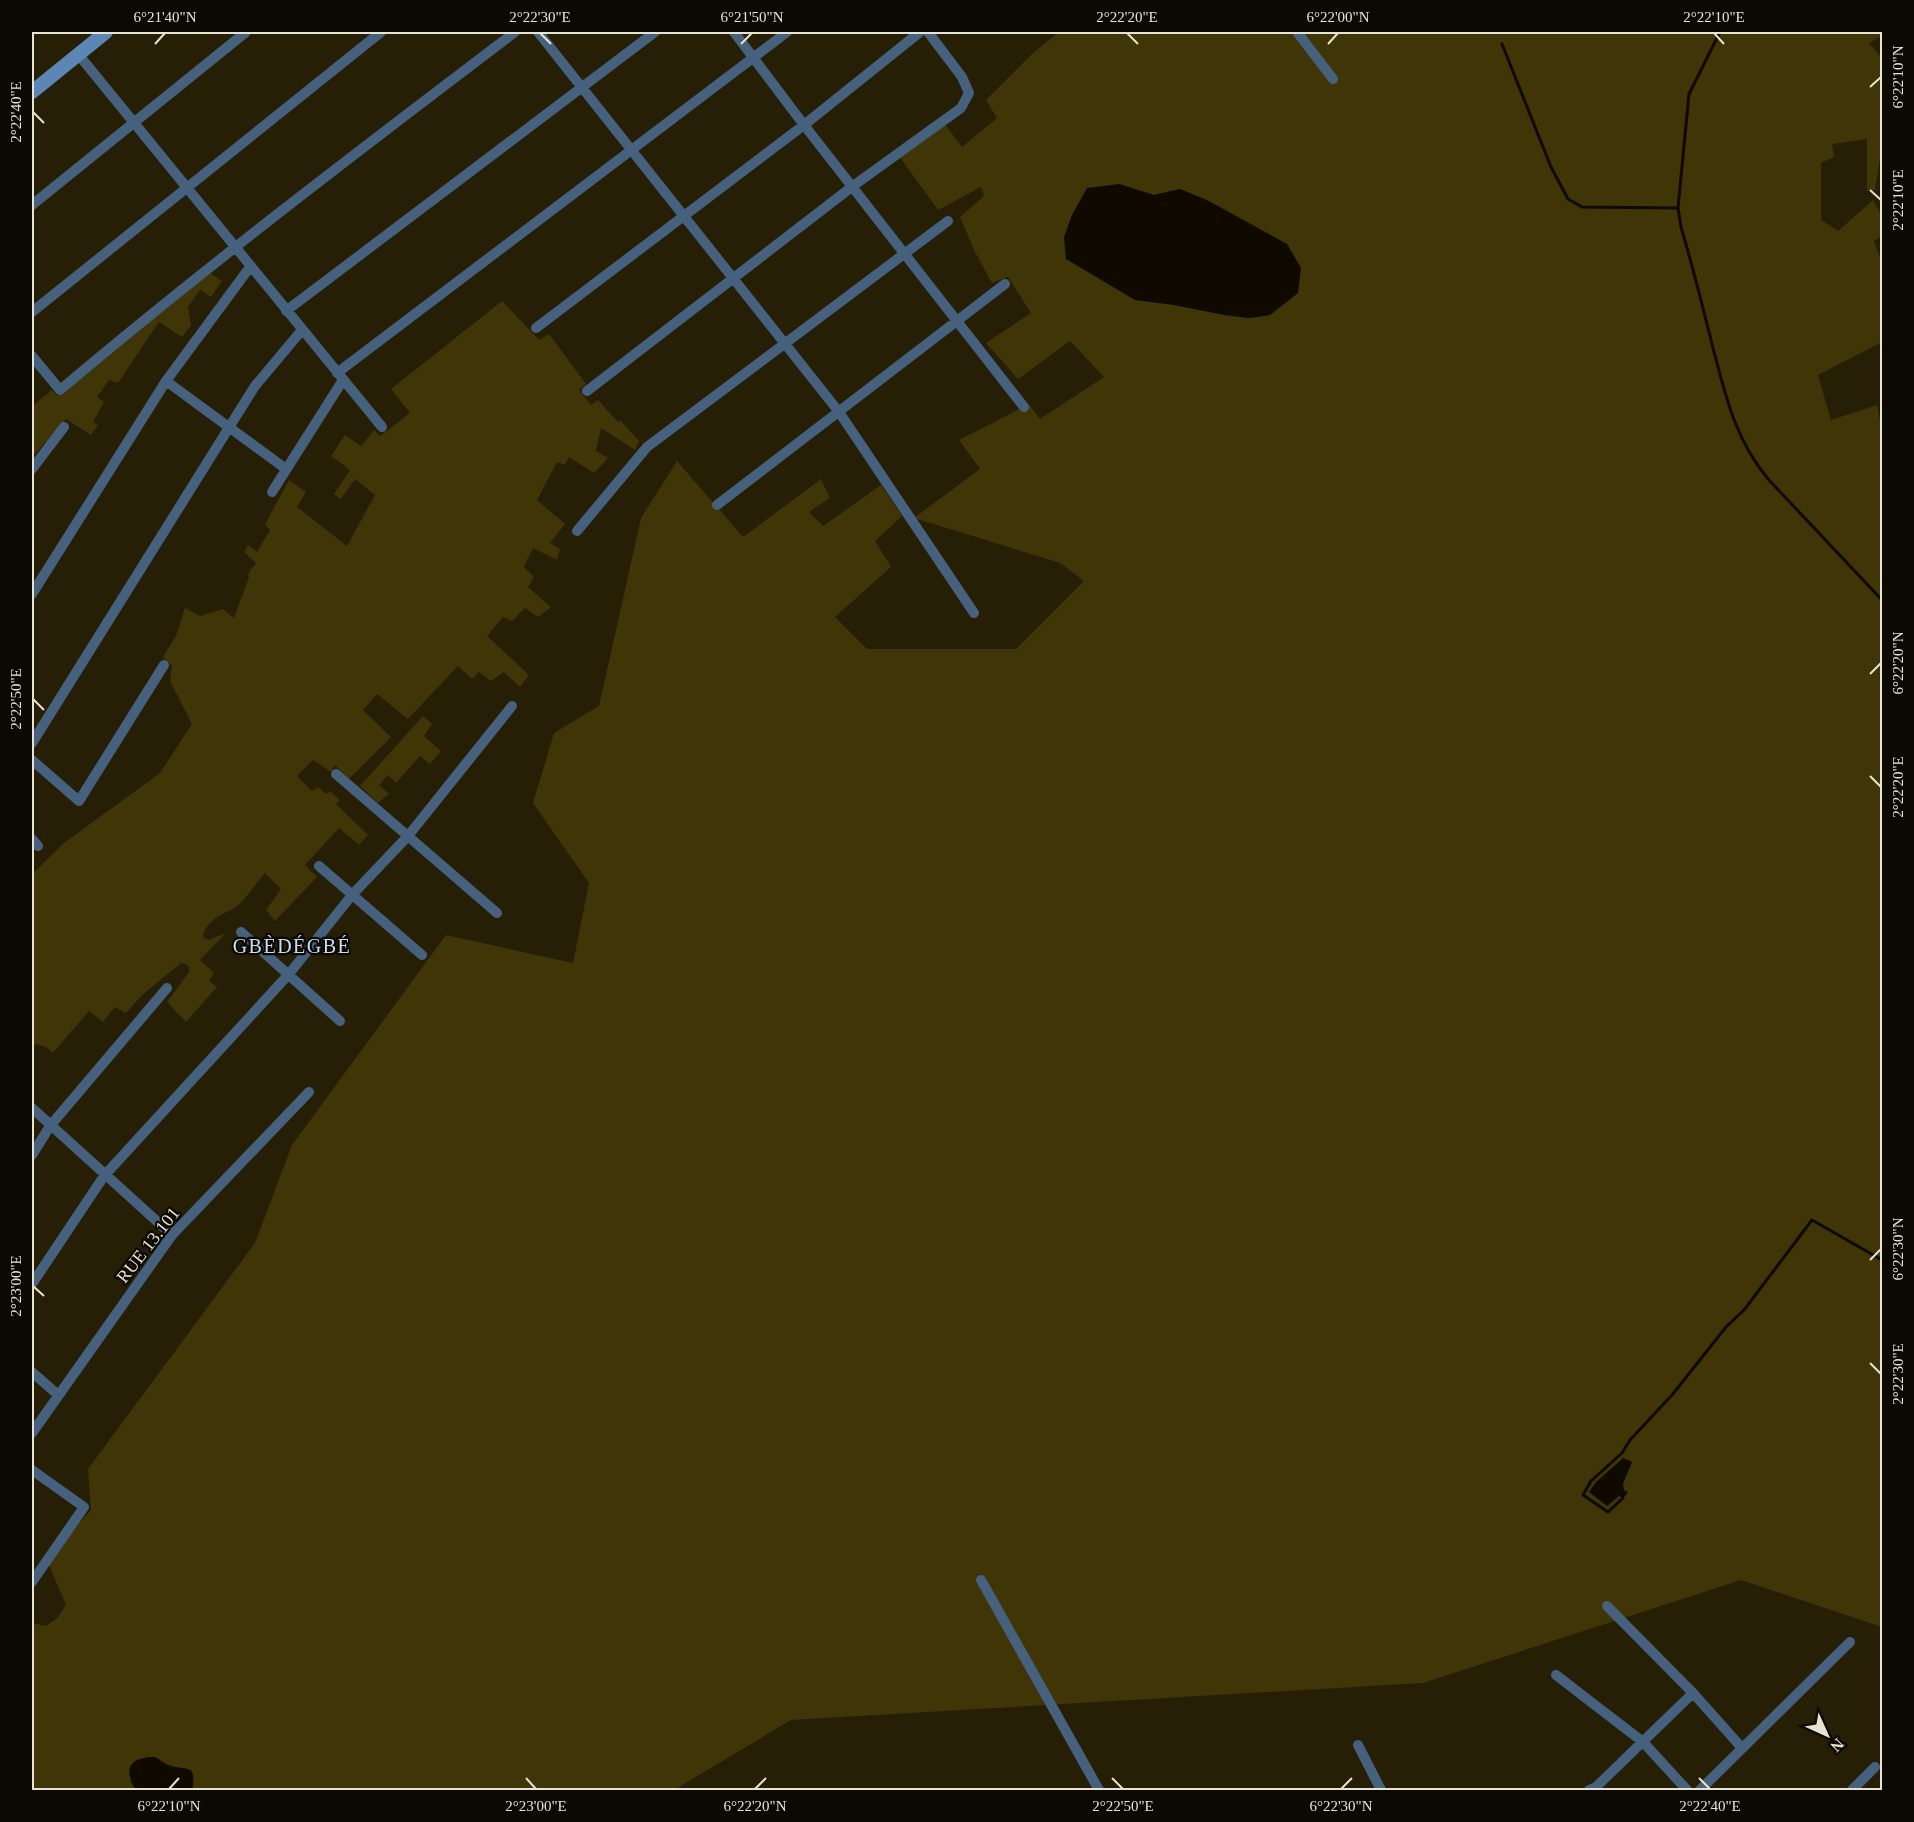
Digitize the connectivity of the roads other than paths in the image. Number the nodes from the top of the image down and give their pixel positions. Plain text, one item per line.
1 (246, 32) edge
2 (381, 32) edge
3 (514, 32) edge
4 (538, 32) edge
5 (655, 32) edge
6 (734, 32) edge
7 (787, 32) edge
8 (920, 32) edge
9 (928, 32) edge
10 (1297, 32) edge
11 (97, 34) edge
12 (78, 54) junction
13 (753, 57) junction
14 (1333, 79) dead end
15 (581, 86) junction
16 (32, 92) edge
17 (133, 124) junction
18 (804, 125) junction
19 (631, 149) junction
20 (854, 186) junction
21 (186, 188) junction
22 (32, 206) edge
23 (684, 218) junction
24 (948, 221) dead end
25 (234, 247) junction
26 (905, 253) junction
27 (250, 267) junction
28 (733, 278) junction
29 (1005, 284) dead end
30 (286, 311) junction
31 (32, 312) edge
32 (957, 321) junction
33 (536, 328) dead end
34 (302, 330) junction
35 (785, 343) junction
36 (32, 356) edge
37 (340, 377) junction
38 (166, 381) junction
39 (587, 391) dead end
40 (1024, 407) dead end
41 (839, 412) junction
42 (64, 427) dead end
43 (382, 427) dead end
44 (228, 428) junction
45 (32, 469) edge
46 (286, 469) junction
47 (272, 492) dead end
48 (717, 505) dead end
49 (577, 531) dead end
50 (32, 594) edge
51 (974, 613) dead end
52 (164, 665) dead end
53 (512, 706) dead end
54 (32, 742) edge
55 (32, 760) edge
56 (336, 774) dead end
57 (408, 836) junction
58 (319, 866) dead end
59 (352, 895) junction
60 (497, 913) dead end
61 (241, 932) dead end
62 (422, 955) dead end
63 (289, 974) junction
64 (167, 988) dead end
65 (340, 1021) dead end
66 (309, 1092) dead end
67 (32, 1108) edge
68 (50, 1126) junction
69 (32, 1155) edge
70 (104, 1176) junction
71 (172, 1235) junction
72 (32, 1284) edge
73 (32, 1372) edge
74 (57, 1394) junction
75 (32, 1433) edge
76 (32, 1470) edge
77 (981, 1580) dead end
78 (32, 1582) edge
79 (1607, 1606) dead end
80 (1850, 1642) dead end
81 (1556, 1676) dead end
82 (1693, 1692) junction
83 (1643, 1742) junction
84 (1358, 1745) dead end
85 (1742, 1748) junction
86 (1875, 1767) dead end
87 (1099, 1791) edge
88 (1381, 1791) edge
89 (1589, 1791) edge
90 (1687, 1791) edge
91 (1700, 1791) edge
92 (1852, 1791) edge

1 - 17 street
2 - 21 street
3 - 25 street
4 - 15 street
5 - 15 street
6 - 13 street
7 - 13 street
8 - 18 street
9 - 20 street
10 - 14 street
11 - 12 main road
12 - 16 main road
12 - 17 street
13 - 18 street
13 - 19 street
15 - 19 street
15 - 30 street
17 - 21 street
17 - 22 street
18 - 20 street
18 - 23 street
19 - 23 street
19 - 37 street
20 - 26 street
20 - 28 street
21 - 25 street
21 - 31 street
23 - 28 street
23 - 33 street
24 - 26 street
25 - 27 street
25 - 36 street
26 - 32 street
26 - 35 street
27 - 30 street
27 - 38 street
28 - 35 street
28 - 39 street
29 - 32 street
30 - 34 street
32 - 40 street
32 - 41 street
34 - 37 street
34 - 44 street
35 - 41 street
35 - 49 street
37 - 43 street
37 - 46 street
38 - 44 street
38 - 50 street
41 - 48 street
41 - 51 street
42 - 45 street
44 - 46 street
44 - 54 street
46 - 47 street
52 - 55 street
53 - 57 street
56 - 57 street
57 - 59 street
57 - 60 street
58 - 59 street
59 - 62 street
59 - 63 street
61 - 63 street
63 - 65 street
63 - 70 street
64 - 68 street
66 - 71 street, RUE 13.101
67 - 68 street
68 - 69 street
68 - 70 street
70 - 71 street
70 - 72 street
71 - 74 street, RUE 13.101
73 - 74 street
74 - 75 street, RUE 13.101
76 - 78 street
77 - 87 street
79 - 82 street
80 - 85 street
81 - 83 street
82 - 83 street
82 - 85 street
83 - 89 street
83 - 90 street
84 - 88 street
85 - 91 street
86 - 92 street

